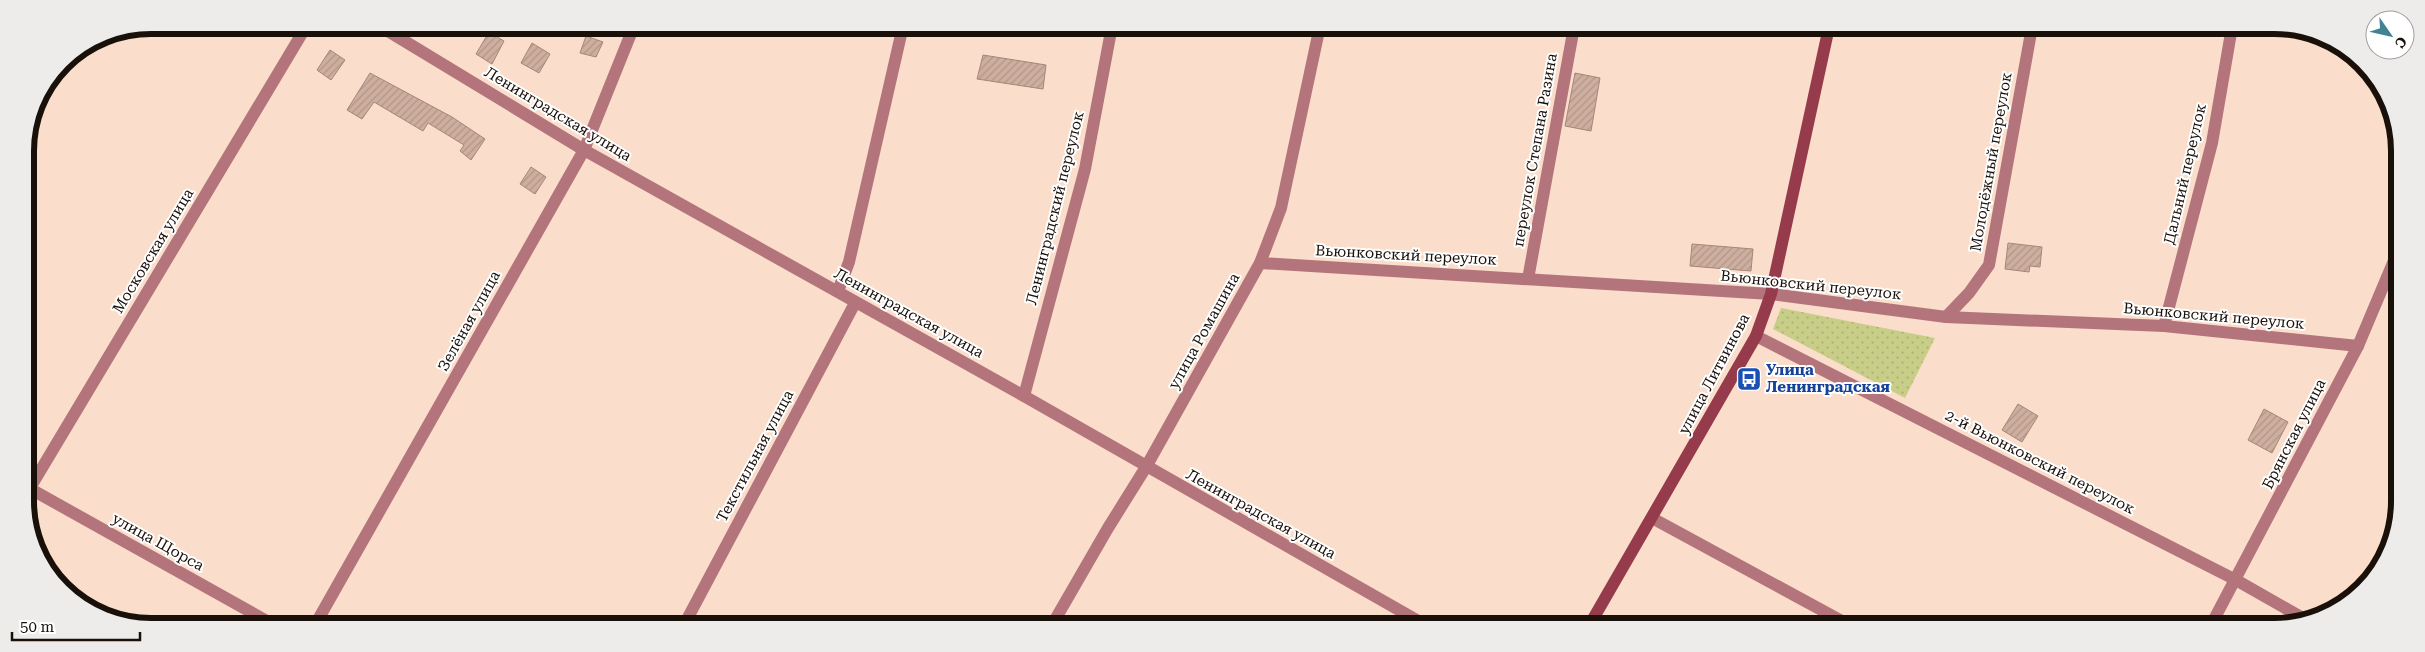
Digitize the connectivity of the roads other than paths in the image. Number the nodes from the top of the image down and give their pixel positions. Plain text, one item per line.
1 (302, 34) edge
2 (393, 34) edge
3 (631, 34) edge
4 (900, 34) edge
5 (1110, 34) edge
6 (1318, 34) edge
7 (1573, 34) edge
8 (1827, 34) edge
9 (2031, 34) edge
10 (2231, 34) edge
11 (584, 150) junction
12 (1260, 263) junction
13 (2391, 268) edge
14 (1528, 279) junction
15 (838, 292) junction
16 (1771, 294) junction
17 (855, 303) junction
18 (1946, 317) junction
19 (2164, 326) junction
20 (1756, 336) junction
21 (2358, 346) junction
22 (1024, 396) junction
23 (1146, 467) junction
24 (34, 479) edge
25 (34, 492) edge
26 (1652, 518) junction
27 (2236, 580) junction
28 (2298, 615) edge
29 (261, 618) edge
30 (319, 618) edge
31 (688, 618) edge
32 (1057, 618) edge
33 (1413, 618) edge
34 (1594, 618) edge
35 (1836, 618) edge
36 (2215, 618) edge

1 - 24 street, Московская улица
2 - 11 street, Ленинградская улица
3 - 11 street, Зелёная улица
4 - 15 street
5 - 22 street, Ленинградский переулок
6 - 12 street, улица Ромашина
7 - 14 street, переулок Степана Разина
8 - 16 main road, улица Литвинова
9 - 18 street, Молодёжный переулок
10 - 19 street, Дальний переулок
11 - 15 street, Ленинградская улица
11 - 30 street, Зелёная улица
12 - 14 street, Вьюнковский переулок
12 - 23 street, улица Ромашина
13 - 21 street, Брянская улица
14 - 16 street, Вьюнковский переулок
15 - 17 street, Ленинградская улица
16 - 18 street, Вьюнковский переулок
16 - 20 main road, улица Литвинова
17 - 22 street, Ленинградская улица
17 - 31 street, Текстильная улица
18 - 19 street, Вьюнковский переулок
19 - 21 street, Вьюнковский переулок
20 - 26 main road, улица Литвинова
20 - 27 street, 2-й Вьюнковский переулок
21 - 27 street, Брянская улица
22 - 23 street, Ленинградская улица
23 - 32 street, улица Ромашина
23 - 33 street, Ленинградская улица
25 - 29 street, улица Щорса
26 - 34 main road, улица Литвинова
26 - 35 street
27 - 28 street, 2-й Вьюнковский переулок
27 - 36 street, Брянская улица

